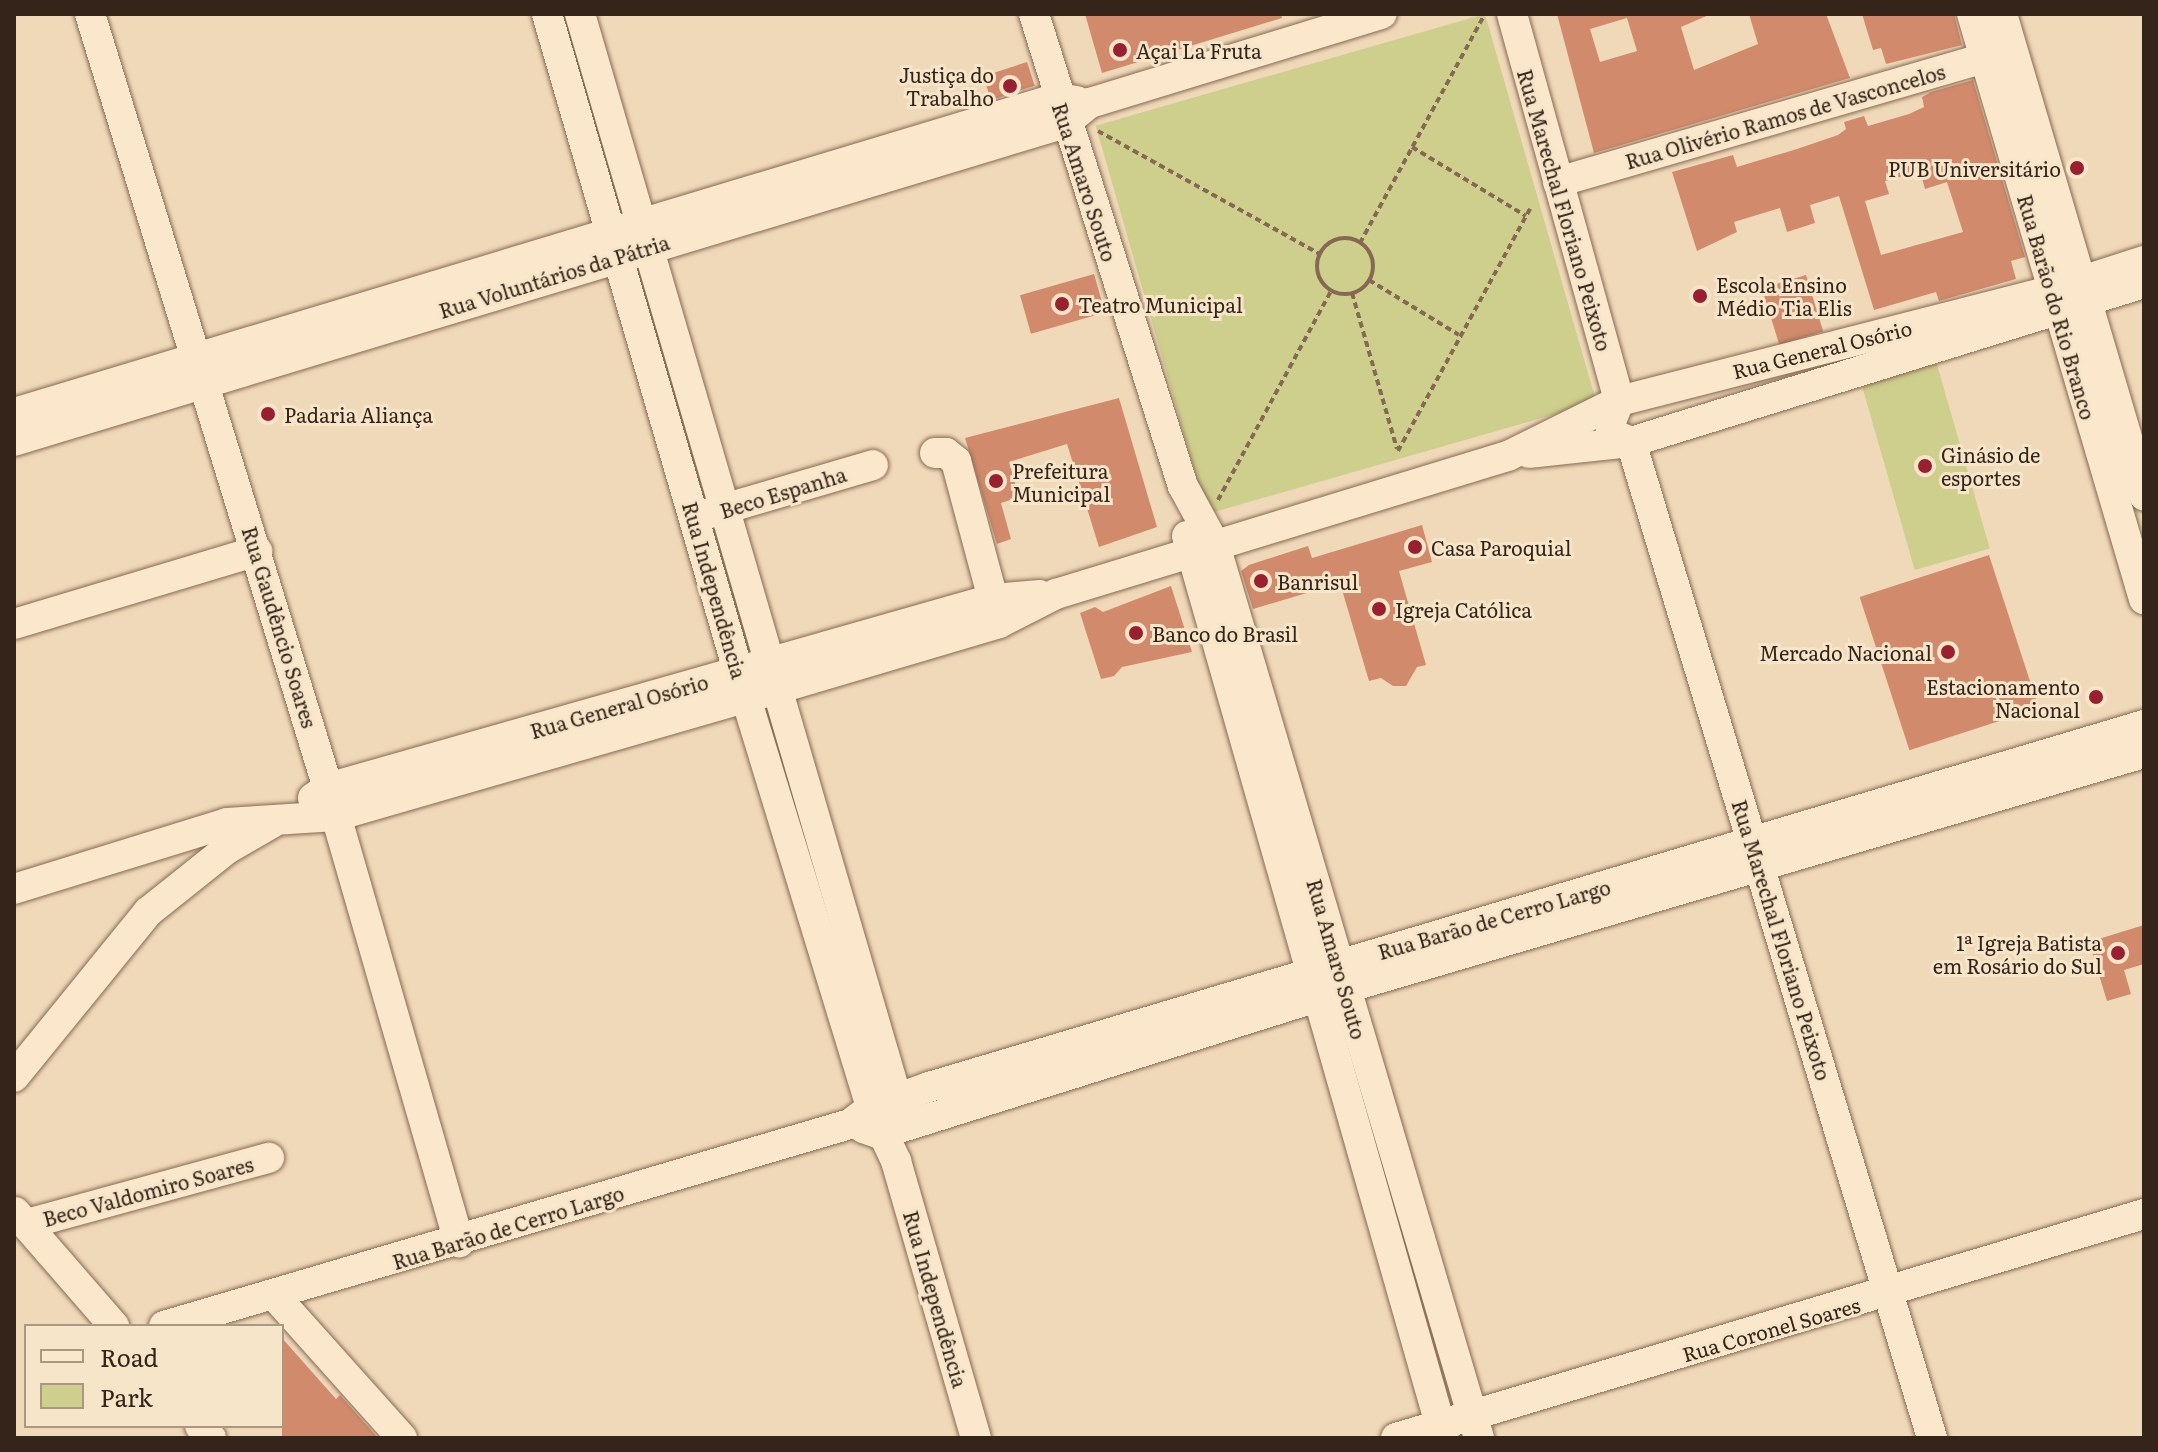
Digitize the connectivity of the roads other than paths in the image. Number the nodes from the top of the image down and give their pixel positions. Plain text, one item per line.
1 (90, 14) edge
2 (547, 14) edge
3 (580, 14) edge
4 (1034, 14) edge
5 (1382, 14) edge
6 (1972, 14) edge
7 (2002, 14) edge
8 (1504, 15) edge
9 (1998, 54) junction
10 (599, 77) junction
11 (567, 85) junction
12 (1062, 111) junction
13 (1558, 182) junction
14 (645, 234) junction
15 (613, 244) junction
16 (2144, 261) edge
17 (2144, 283) edge
18 (2068, 297) junction
19 (200, 371) junction
20 (1619, 401) junction
21 (14, 413) edge
22 (14, 441) edge
23 (1631, 442) junction
24 (935, 453) dead end
25 (1508, 456) junction
26 (873, 465) dead end
27 (2144, 495) edge
28 (725, 509) junction
29 (694, 518) junction
30 (1202, 550) junction
31 (257, 551) junction
32 (2144, 599) edge
33 (996, 611) junction
34 (14, 624) edge
35 (774, 675) junction
36 (743, 685) junction
37 (2144, 725) edge
38 (2144, 753) edge
39 (2024, 775) junction
40 (332, 802) junction
41 (282, 817) junction
42 (820, 834) junction
43 (791, 843) junction
44 (1756, 855) junction
45 (14, 889) edge
46 (1328, 981) junction
47 (14, 1077) edge
48 (881, 1118) junction
49 (269, 1158) dead end
50 (2144, 1214) edge
51 (21, 1218) edge
52 (459, 1243) junction
53 (1889, 1294) junction
54 (274, 1295) junction
55 (112, 1324) edge
56 (171, 1324) edge
57 (1476, 1428) edge
58 (1442, 1432) edge
59 (402, 1438) edge
60 (976, 1438) edge
61 (1396, 1438) edge
62 (1932, 1438) edge

1 - 19 street, Rua Gaudêncio Soares
2 - 11 street, Rua Independência
3 - 10 street, Rua Independência
4 - 12 street, Rua Amaro Souto
5 - 12 street, Rua Voluntários da Pátria
6 - 9 street, Rua Barão do Rio Branco
7 - 9 street, Rua Barão do Rio Branco
8 - 13 street, Rua Marechal Floriano Peixoto
9 - 13 street, Rua Olivério Ramos de Vasconcelos
9 - 18 street, Rua Barão do Rio Branco
10 - 11 street
10 - 14 street, Rua Independência
11 - 15 street, Rua Independência
12 - 14 street, Rua Voluntários da Pátria
12 - 30 street, Rua Amaro Souto
13 - 20 street, Rua Marechal Floriano Peixoto
14 - 15 street, Rua Voluntários da Pátria
14 - 28 street, Rua Independência
15 - 19 street, Rua Voluntários da Pátria
15 - 29 street, Rua Independência
16 - 18 street, Rua General Osório
17 - 18 street, Rua General Osório
18 - 20 street, Rua General Osório
18 - 23 street, Rua General Osório
18 - 27 street, Rua Barão do Rio Branco
18 - 32 street, Rua Barão do Rio Branco
19 - 21 street, Rua Voluntários da Pátria
19 - 22 street, Rua Voluntários da Pátria
19 - 31 street, Rua Gaudêncio Soares
20 - 23 street
20 - 25 street, Rua General Osório
23 - 25 street, Rua General Osório
23 - 44 street, Rua Marechal Floriano Peixoto
24 - 33 street
25 - 30 street, Rua General Osório
26 - 28 street, Beco Espanha
28 - 29 street, Beco Espanha
28 - 35 street, Rua Independência
29 - 36 street, Rua Independência
30 - 33 street, Rua General Osório
30 - 46 street, Rua Amaro Souto
31 - 34 street
31 - 40 street, Rua Gaudêncio Soares
33 - 35 street, Rua General Osório
35 - 36 street, Rua General Osório
35 - 42 street, Rua Independência
36 - 40 street, Rua General Osório
36 - 43 street, Rua Independência
37 - 39 street, Rua Barão de Cerro Largo
38 - 39 street, Rua Barão de Cerro Largo
39 - 44 street, Rua Barão de Cerro Largo
40 - 41 street, Rua General Osório
40 - 52 street, Rua Gaudêncio Soares
41 - 45 street, Rua General Osório
41 - 47 street
42 - 43 street
42 - 48 street, Rua Independência
43 - 48 street, Rua Independência
44 - 46 street, Rua Barão de Cerro Largo
44 - 53 street, Rua Marechal Floriano Peixoto
46 - 48 street, Rua Barão de Cerro Largo
46 - 57 street, Rua Amaro Souto
46 - 58 street, Rua Amaro Souto
48 - 52 street, Rua Barão de Cerro Largo
48 - 60 street, Rua Independência
49 - 51 street, Beco Valdomiro Soares
50 - 53 street, Rua Coronel Soares
51 - 55 street
52 - 54 street, Rua Barão de Cerro Largo
53 - 57 street, Rua Coronel Soares
53 - 62 street, Rua Marechal Floriano Peixoto
54 - 56 street, Rua Barão de Cerro Largo
54 - 59 street
57 - 58 street, Rua Coronel Soares
58 - 61 street, Rua Coronel Soares

